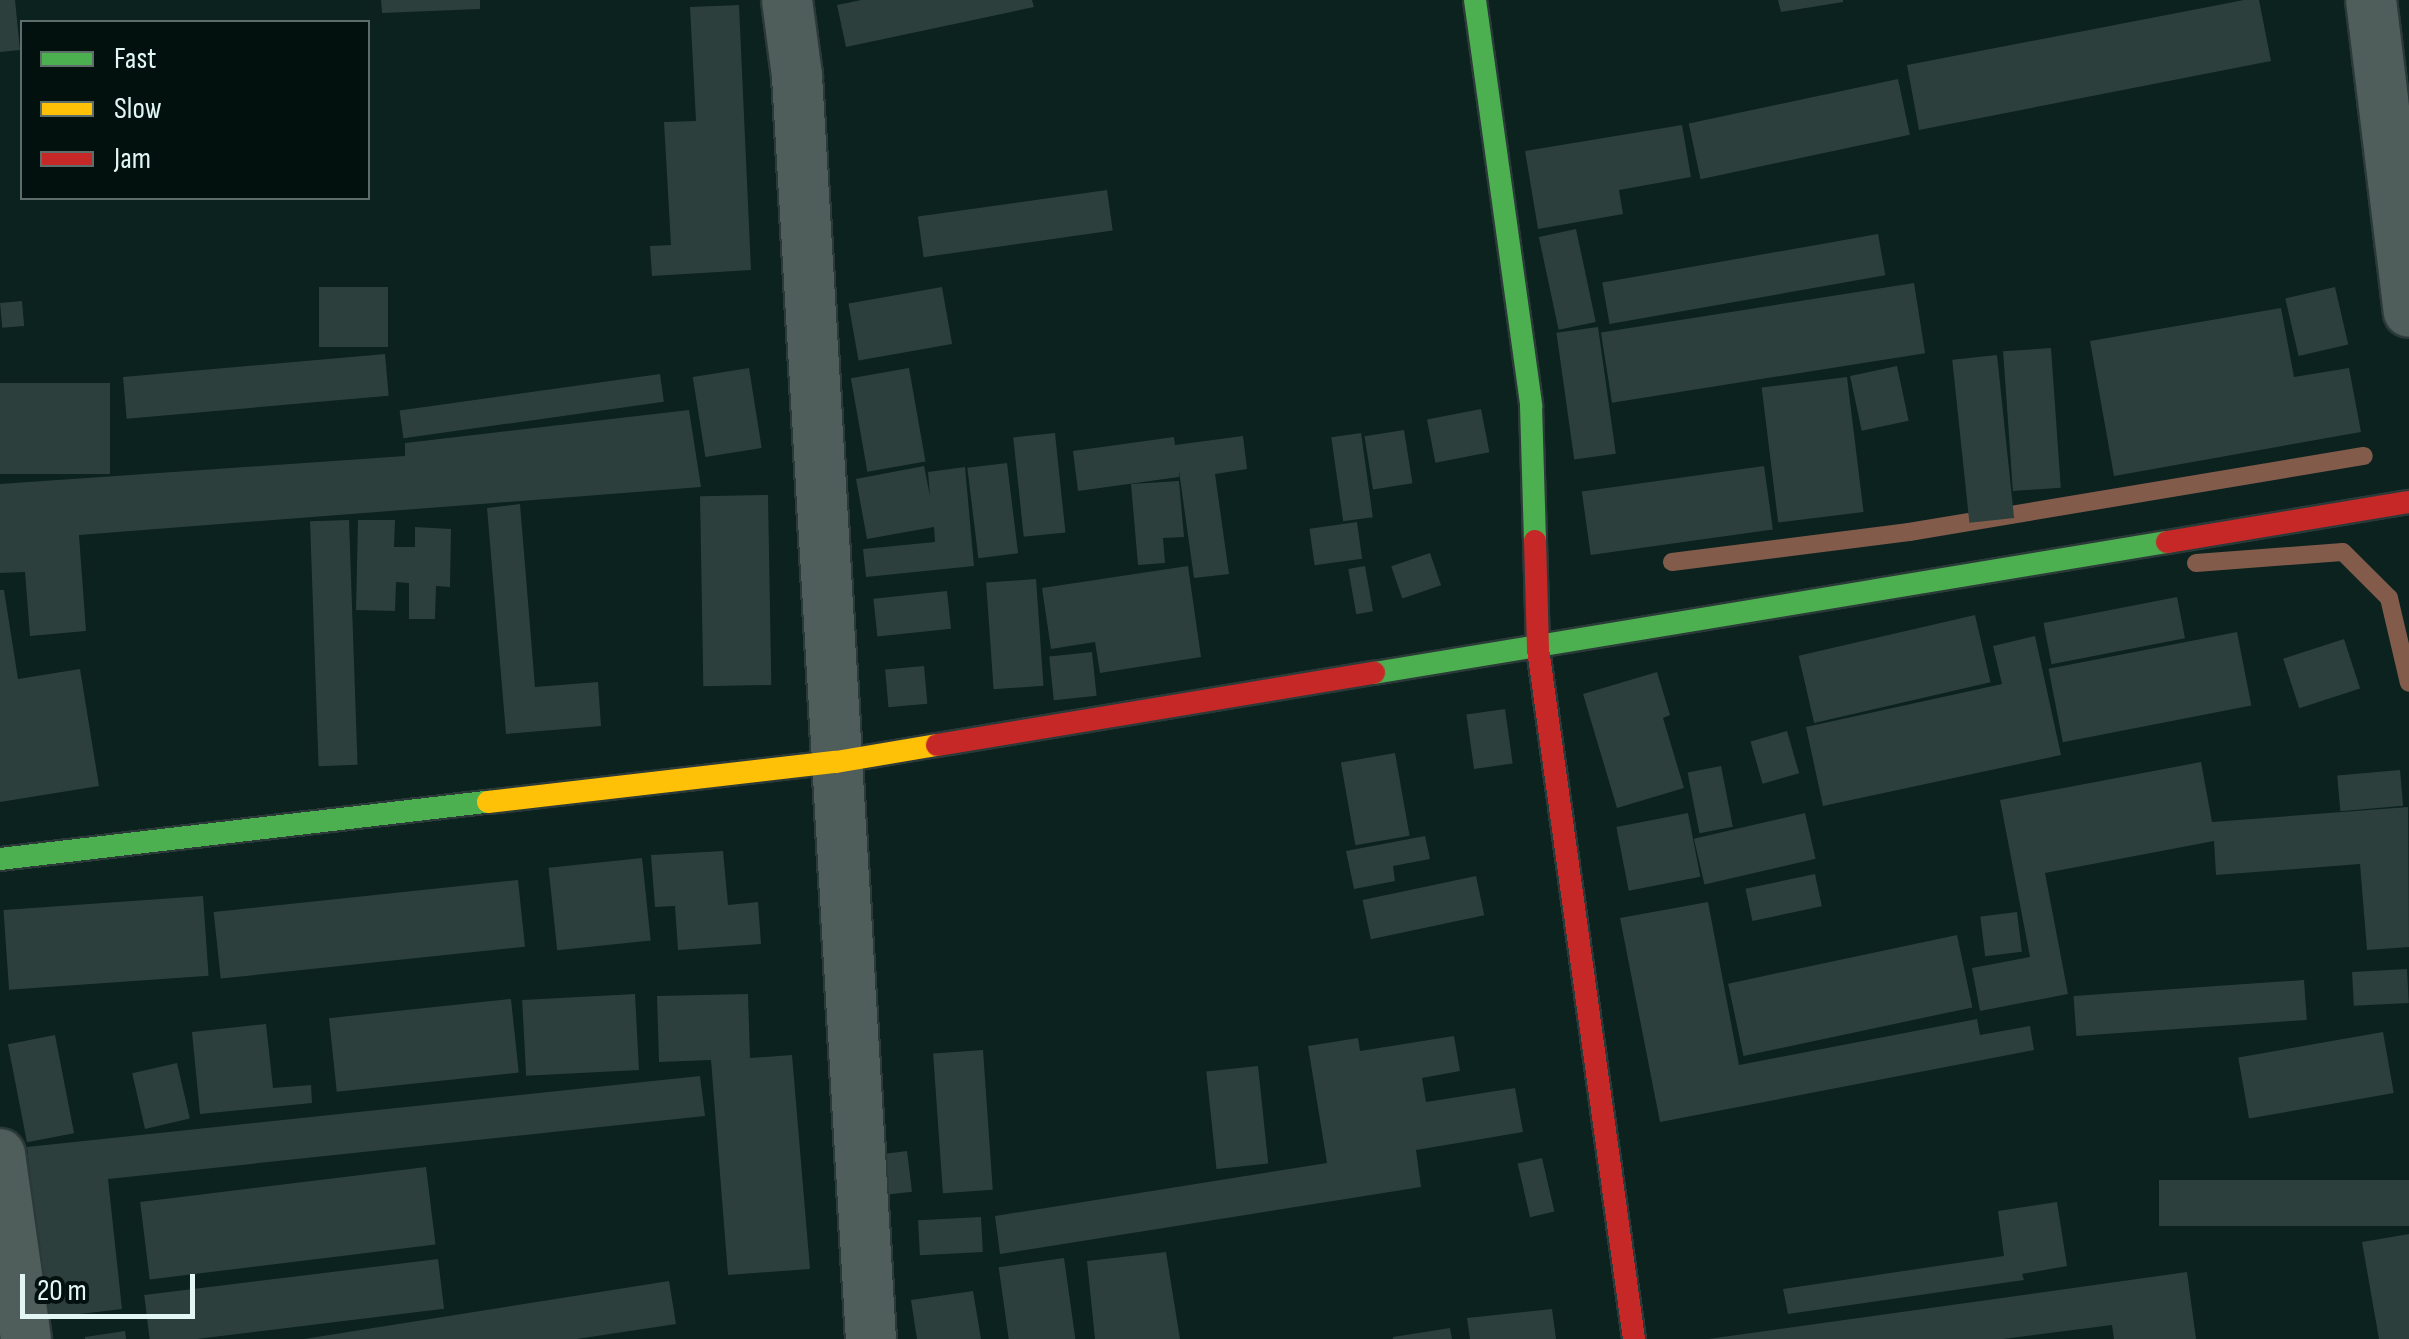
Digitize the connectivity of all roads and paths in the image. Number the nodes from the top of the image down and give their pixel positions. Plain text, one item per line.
1 (787, 0) edge
2 (1475, 0) edge
3 (2371, 0) edge
4 (2409, 312) edge
5 (2409, 502) edge
6 (1538, 648) junction
7 (836, 762) junction
8 (0, 858) edge
9 (0, 1154) edge
10 (26, 1339) edge
11 (871, 1339) edge
12 (1634, 1339) edge

1 - 7 street
2 - 6 street
3 - 4 street
5 - 6 street
6 - 7 street
6 - 12 street
7 - 8 street
7 - 11 street
9 - 10 street

